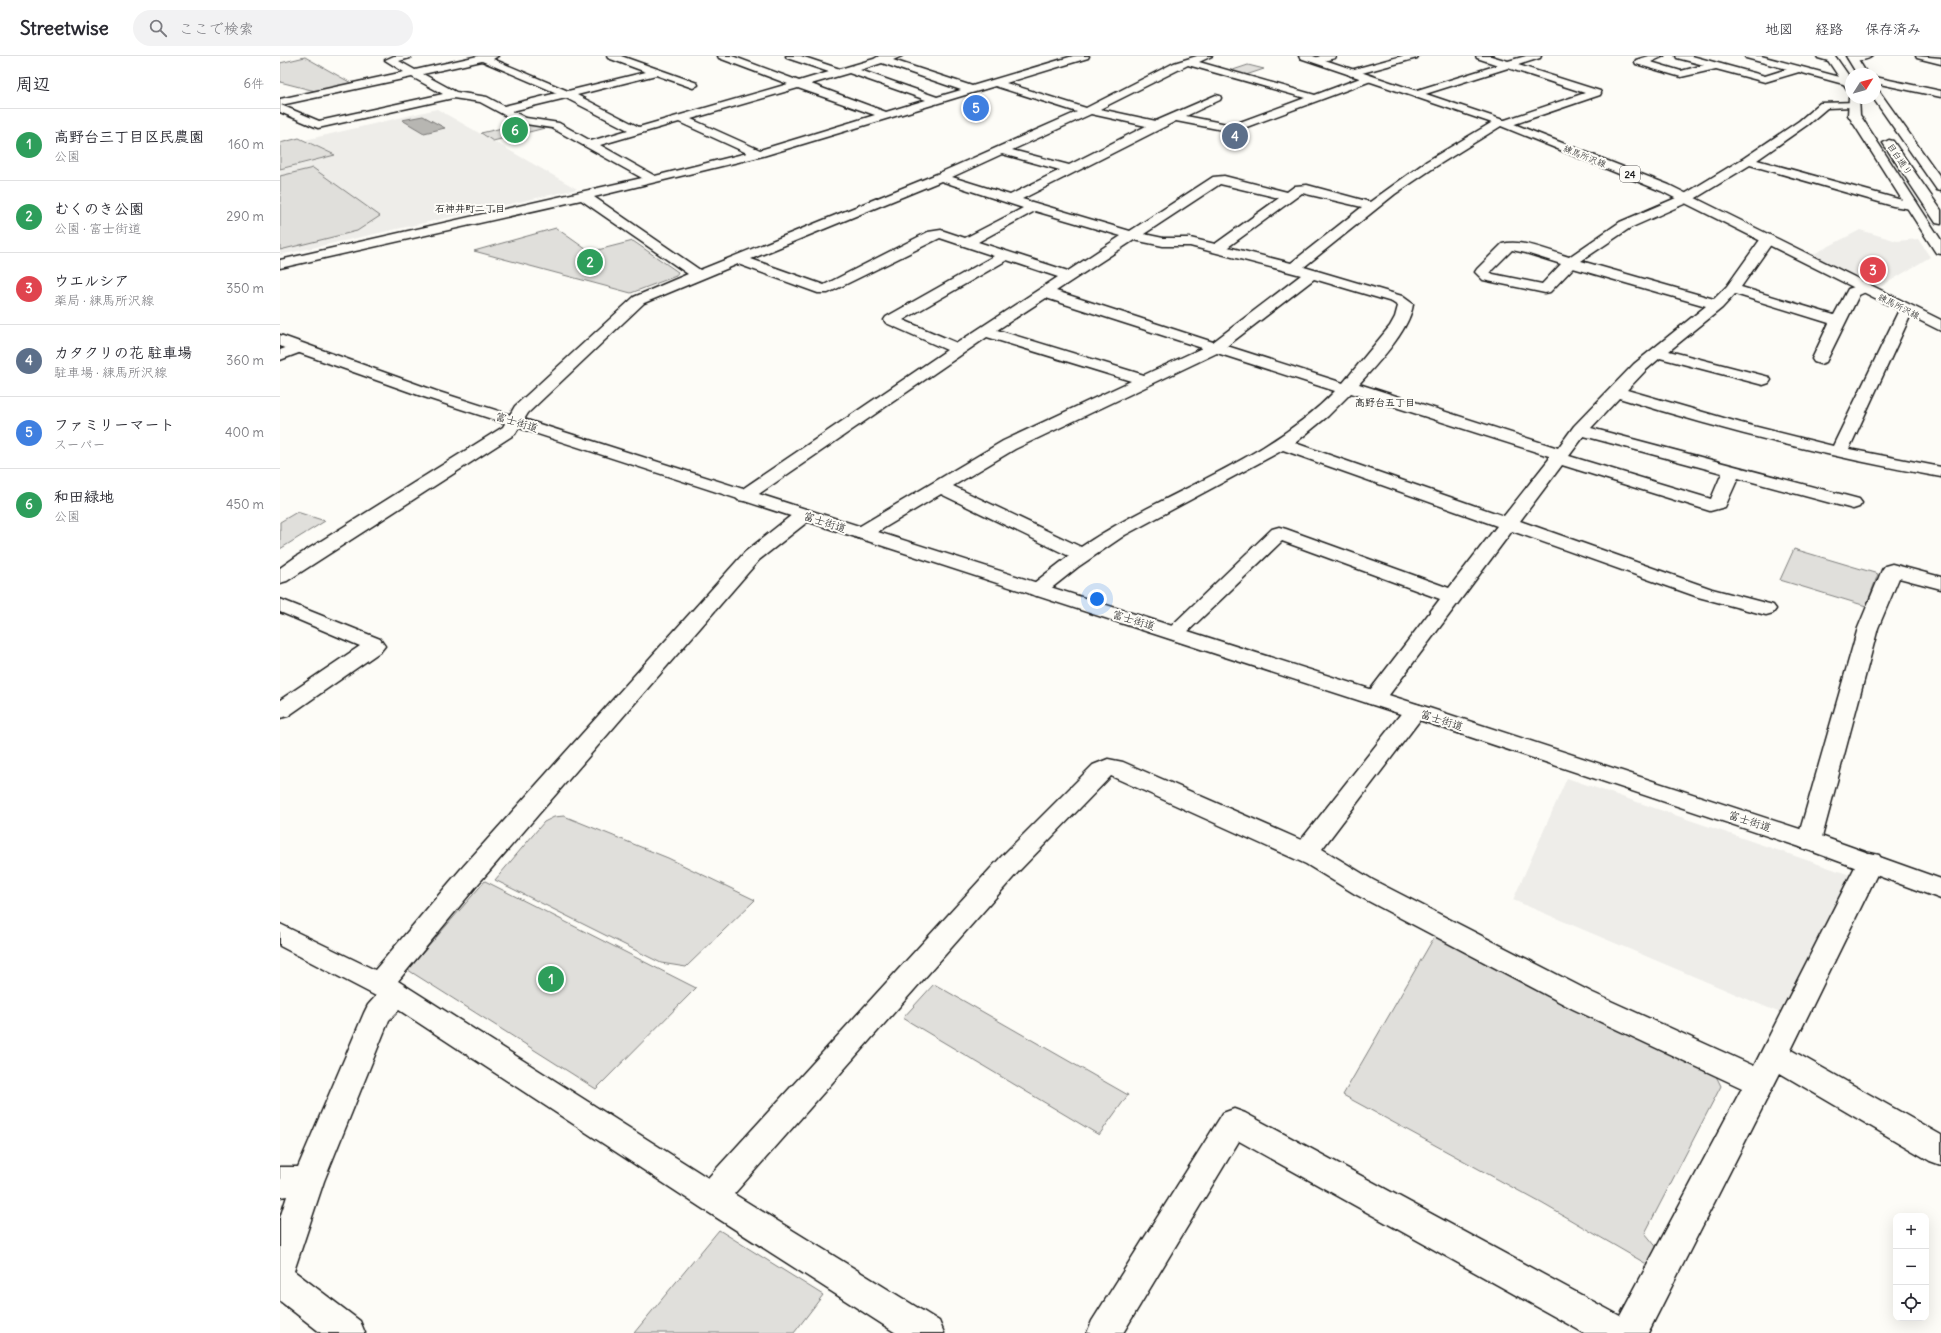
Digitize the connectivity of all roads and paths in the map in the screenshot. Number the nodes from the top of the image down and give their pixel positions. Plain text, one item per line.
1 (406, 56) edge
2 (612, 56) edge
3 (746, 56) edge
4 (791, 56) edge
5 (868, 56) edge
6 (897, 56) edge
7 (1056, 56) edge
8 (1084, 56) edge
9 (1208, 56) edge
10 (1331, 56) edge
11 (1413, 56) edge
12 (1481, 56) edge
13 (1659, 56) edge
14 (1681, 56) edge
15 (1750, 56) edge
16 (1868, 56) edge
17 (1921, 56) edge
18 (487, 57) edge
19 (1529, 57) edge
20 (1828, 57) edge
21 (1852, 57) edge
22 (728, 58) edge
23 (1310, 58) edge
24 (883, 60) junction
25 (1070, 60) junction
26 (1941, 60) edge
27 (1188, 62) junction
28 (1510, 64) junction
29 (1714, 66) junction
30 (1858, 68) edge
31 (1799, 69) junction
32 (845, 71) junction
33 (657, 72) junction
34 (413, 73) junction
35 (1351, 73) junction
36 (1367, 79) junction
37 (1845, 79) edge
38 (1881, 81) edge
39 (994, 83) junction
40 (1845, 83) edge
41 (801, 84) junction
42 (693, 86) dead end
43 (288, 89) dead end
44 (973, 90) junction
45 (567, 94) junction
46 (1415, 94) junction
47 (1941, 94) edge
48 (310, 95) junction
49 (453, 95) junction
50 (1216, 98) dead end
51 (1316, 98) junction
52 (938, 100) junction
53 (1881, 101) edge
54 (280, 102) edge
55 (1845, 102) edge
56 (1855, 104) edge
57 (1860, 104) edge
58 (280, 108) edge
59 (502, 110) junction
60 (1088, 110) junction
61 (1867, 110) dead end
62 (887, 116) junction
63 (1174, 117) junction
64 (679, 118) junction
65 (1503, 123) junction
66 (1157, 125) junction
67 (637, 130) junction
68 (1884, 135) dead end
69 (592, 144) junction
70 (1000, 150) junction
71 (759, 154) junction
72 (1748, 161) junction
73 (1070, 170) junction
74 (941, 177) junction
75 (654, 180) junction
76 (1941, 187) edge
77 (584, 195) junction
78 (1288, 196) junction
79 (1686, 198) junction
80 (1012, 199) junction
81 (1911, 205) junction
82 (1372, 206) junction
83 (1034, 207) junction
84 (1941, 220) edge
85 (1131, 235) junction
86 (1767, 240) junction
87 (967, 242) junction
88 (1217, 249) junction
89 (1941, 250) edge
90 (1006, 255) junction
91 (738, 259) junction
92 (1571, 262) junction
93 (280, 264) edge
94 (1294, 268) junction
95 (1311, 274) junction
96 (698, 275) junction
97 (1068, 276) junction
98 (1863, 288) junction
99 (1732, 289) junction
100 (1043, 292) junction
101 (1717, 305) junction
102 (1906, 310) junction
103 (1922, 318) junction
104 (1941, 320) edge
105 (1838, 321) junction
106 (1941, 326) edge
107 (984, 332) junction
108 (280, 340) edge
109 (299, 348) junction
110 (1215, 348) junction
111 (958, 349) junction
112 (1658, 353) junction
113 (280, 355) edge
114 (1820, 359) dead end
115 (1763, 380) dead end
116 (1146, 381) junction
117 (1348, 388) junction
118 (1615, 392) junction
119 (515, 421) junction
120 (1580, 430) junction
121 (1282, 444) junction
122 (1839, 452) junction
123 (1559, 456) junction
124 (1732, 470) junction
125 (1941, 472) edge
126 (940, 487) junction
127 (744, 496) junction
128 (1853, 503) dead end
129 (804, 515) junction
130 (1507, 524) junction
131 (862, 534) junction
132 (1083, 555) junction
133 (280, 577) edge
134 (1941, 583) edge
135 (1037, 590) junction
136 (1452, 596) junction
137 (280, 605) edge
138 (1766, 609) dead end
139 (1175, 632) junction
140 (1374, 698) junction
141 (280, 711) edge
142 (1415, 711) junction
143 (1809, 841) junction
144 (1305, 853) junction
145 (1870, 862) junction
146 (1941, 889) edge
147 (280, 934) edge
148 (388, 989) junction
149 (1774, 1055) junction
150 (1760, 1083) junction
151 (1941, 1151) edge
152 (294, 1181) edge
153 (711, 1197) junction
154 (280, 1266) edge
155 (280, 1280) edge
156 (348, 1333) edge
157 (926, 1333) edge
158 (1104, 1333) edge
159 (1617, 1333) edge
160 (1630, 1333) edge

1 - 34 street
2 - 33 street
3 - 22 street
4 - 32 street
5 - 24 street
6 - 24 street
7 - 25 street
8 - 25 street
9 - 27 street
10 - 23 street
11 - 35 street
12 - 28 street
13 - 29 street
14 - 29 street
15 - 31 street
16 - 21 street
17 - 26 street
18 - 34 street
18 - 45 street
19 - 28 street
20 - 37 street
21 - 30 street
22 - 41 street
23 - 35 street, 練馬所沢線 / 24
24 - 32 street
24 - 44 street
25 - 39 street
27 - 51 street
27 - 60 street
28 - 46 street
28 - 65 street
29 - 31 street
31 - 40 street
32 - 41 street
32 - 52 street
33 - 42 street
33 - 45 street
34 - 48 street
34 - 49 street
35 - 36 street, 練馬所沢線 / 24
36 - 46 street, 練馬所沢線 / 24
36 - 51 street
38 - 47 street
39 - 44 street
39 - 60 street
41 - 62 street
41 - 64 street
43 - 48 street
44 - 52 street
45 - 59 street
45 - 67 street
46 - 65 street, 練馬所沢線 / 24
48 - 54 street
49 - 58 street
49 - 59 street
50 - 63 street
51 - 63 street
52 - 62 street
53 - 76 street, 目白通り
55 - 72 street
56 - 81 street
57 - 61 street
59 - 69 street
60 - 66 street
60 - 70 street
62 - 71 street
63 - 66 street
64 - 67 street
64 - 71 street
65 - 79 street, 練馬所沢線 / 24
65 - 82 street
66 - 73 street
67 - 69 street
68 - 84 street, 目白通り
69 - 75 street
70 - 73 street
70 - 74 street
71 - 75 street
72 - 79 street
72 - 81 street
73 - 80 street
74 - 80 street
74 - 91 street
75 - 77 street
77 - 93 street
77 - 96 street
78 - 82 street
78 - 85 street
78 - 88 street
79 - 86 street, 練馬所沢線 / 24
79 - 92 street
80 - 83 street
81 - 89 street
82 - 94 street
83 - 85 street
83 - 87 street
85 - 88 street
85 - 97 street
86 - 98 street, 練馬所沢線 / 24
86 - 99 street
87 - 90 street
87 - 91 street
88 - 94 street
90 - 97 street
90 - 111 street
91 - 96 street
92 - 92 street
92 - 101 street
94 - 95 street
95 - 110 street
95 - 117 street
96 - 119 street
97 - 100 street
98 - 102 street, 練馬所沢線 / 24
98 - 105 street
99 - 101 street
99 - 105 street
100 - 107 street
100 - 110 street
101 - 112 street
102 - 103 street, 練馬所沢線 / 24
102 - 122 street
103 - 104 street
103 - 106 street, 練馬所沢線 / 24
105 - 114 street
107 - 111 street
107 - 116 street
108 - 109 street, 富士街道
109 - 113 street
109 - 119 street, 富士街道
110 - 116 street
110 - 117 street
111 - 127 street
112 - 115 street
112 - 118 street
116 - 126 street
117 - 121 street
117 - 123 street
118 - 120 street
118 - 122 street
119 - 127 street, 富士街道
119 - 133 street
120 - 123 street
120 - 124 street
121 - 130 street
121 - 132 street
122 - 125 street
123 - 124 street
123 - 130 street
124 - 128 street
126 - 131 street
126 - 132 street
127 - 129 street, 富士街道
129 - 131 street, 富士街道
129 - 148 street
130 - 136 street
130 - 138 street
131 - 135 street, 富士街道
132 - 135 street
134 - 143 street
135 - 139 street, 富士街道
136 - 139 street
136 - 140 street
137 - 141 street
139 - 140 street, 富士街道
140 - 142 street, 富士街道
142 - 143 street, 富士街道
142 - 144 street
143 - 145 street, 富士街道
144 - 150 street
144 - 153 street
145 - 146 street, 富士街道
145 - 149 street
147 - 148 street
148 - 152 street
148 - 153 street
149 - 150 street
149 - 151 street
150 - 160 street
152 - 154 street
153 - 157 street
155 - 156 street
158 - 159 street

